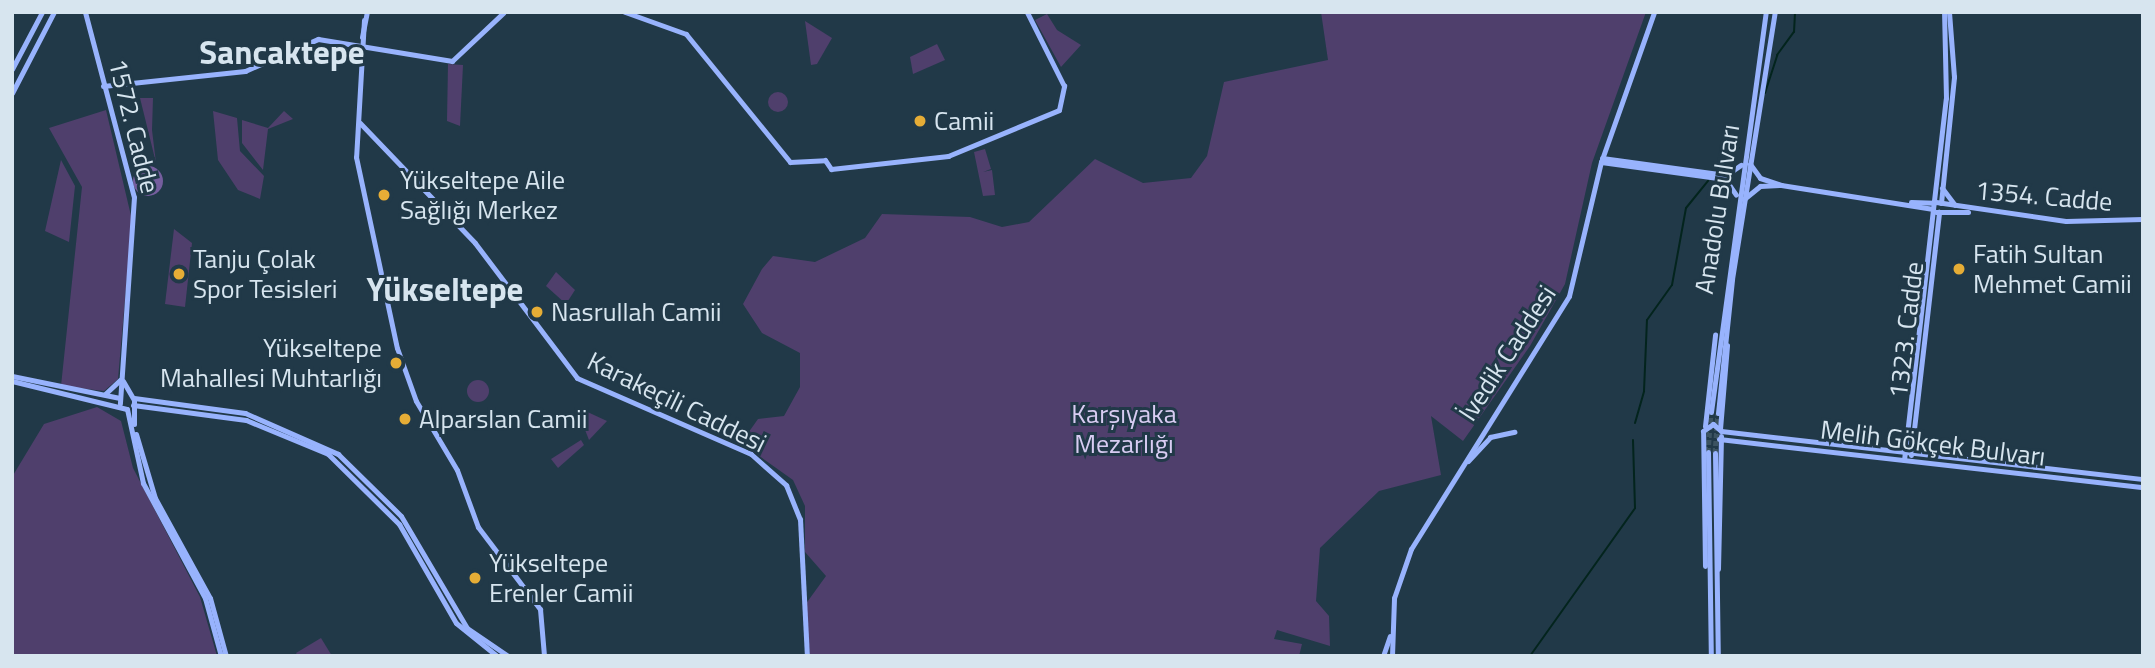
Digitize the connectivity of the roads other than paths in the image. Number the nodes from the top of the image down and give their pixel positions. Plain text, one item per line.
1 (42, 12) edge
2 (54, 12) edge
3 (85, 12) edge
4 (367, 12) edge
5 (504, 12) edge
6 (625, 12) edge
7 (1027, 12) edge
8 (1654, 12) edge
9 (1766, 12) edge
10 (1946, 12) edge
11 (1775, 13) edge
12 (362, 43) junction
13 (12, 69) edge
14 (103, 86) junction
15 (12, 93) edge
16 (1949, 99) junction
17 (360, 123) junction
18 (1601, 160) junction
19 (1743, 162) junction
20 (1750, 163) junction
21 (1711, 175) junction
22 (1781, 185) junction
23 (1942, 188) junction
24 (1740, 199) junction
25 (1937, 207) junction
26 (1957, 207) junction
27 (1950, 211) junction
28 (1981, 213) junction
29 (2143, 219) edge
30 (1939, 220) junction
31 (1925, 268) junction
32 (1933, 269) junction
33 (1924, 282) junction
34 (1931, 283) junction
35 (1926, 301) junction
36 (122, 377) junction
37 (12, 379) edge
38 (101, 395) junction
39 (133, 400) junction
40 (120, 401) junction
41 (148, 407) junction
42 (127, 409) junction
43 (1714, 414) junction
44 (134, 420) junction
45 (1705, 427) junction
46 (1721, 430) junction
47 (1514, 432) dead end
48 (1704, 438) junction
49 (1719, 439) junction
50 (1906, 441) junction
51 (1895, 451) junction
52 (1711, 452) junction
53 (1908, 456) junction
54 (1460, 472) junction
55 (2127, 478) junction
56 (2143, 479) edge
57 (2126, 485) junction
58 (2143, 487) edge
59 (1388, 654) edge
60 (223, 656) edge
61 (497, 656) edge
62 (508, 656) edge
63 (544, 656) edge
64 (807, 656) edge
65 (1711, 656) edge
66 (1718, 656) edge

1 - 13 main road
2 - 15 main road
3 - 14 main road, 1572. Cadde
4 - 12 main road
5 - 12 main road
6 - 7 main road
8 - 18 main road, İvedik Caddesi
9 - 19 main road, Anadolu Bulvarı
10 - 16 main road
11 - 20 main road, Anadolu Bulvarı
12 - 14 main road
12 - 17 main road
14 - 36 main road, 1572. Cadde
16 - 23 main road, 1323. Cadde
16 - 25 main road
17 - 63 main road
17 - 64 main road, Karakeçili Caddesi
18 - 21 main road
18 - 54 main road, İvedik Caddesi
19 - 21 main road
19 - 24 main road, Anadolu Bulvarı
20 - 22 main road, Anadolu Bulvarı
20 - 24 main road, Anadolu Bulvarı
21 - 24 main road
22 - 24 main road
22 - 25 main road
23 - 25 main road, 1323. Cadde
23 - 26 main road
24 - 43 main road, Anadolu Bulvarı
24 - 43 main road, Anadolu Bulvarı
25 - 26 main road, 1354. Cadde
25 - 27 main road
25 - 30 main road, 1323. Cadde
25 - 31 main road
26 - 28 main road, 1354. Cadde
27 - 28 main road
27 - 30 main road
28 - 29 main road, 1354. Cadde
30 - 32 main road, 1323. Cadde
31 - 32 main road
31 - 33 main road
32 - 34 main road, 1323. Cadde
33 - 34 main road
33 - 35 main road
34 - 35 main road, 1323. Cadde
35 - 50 main road
35 - 53 main road, 1323. Cadde
36 - 38 main road
36 - 39 main road
36 - 40 main road, 1572. Cadde
37 - 38 main road
37 - 40 main road
38 - 40 main road
39 - 40 main road
39 - 41 main road
39 - 42 main road
39 - 44 main road
39 - 62 main road
40 - 42 main road
41 - 44 main road
41 - 61 main road
42 - 60 main road
43 - 45 main road
43 - 46 main road
44 - 60 main road
45 - 46 main road, Melih Gökçek Bulvarı
45 - 48 main road
46 - 49 main road
46 - 51 main road, Melih Gökçek Bulvarı
47 - 54 main road
48 - 49 main road, Melih Gökçek Bulvarı
48 - 52 main road
49 - 52 main road
49 - 53 main road, Melih Gökçek Bulvarı
50 - 51 main road
50 - 53 main road
51 - 53 main road, Melih Gökçek Bulvarı
52 - 65 main road
52 - 66 main road
53 - 55 main road, Melih Gökçek Bulvarı
53 - 57 main road, Melih Gökçek Bulvarı
54 - 59 main road, İvedik Caddesi
55 - 56 main road, Melih Gökçek Bulvarı
55 - 57 main road
57 - 58 main road, Melih Gökçek Bulvarı

